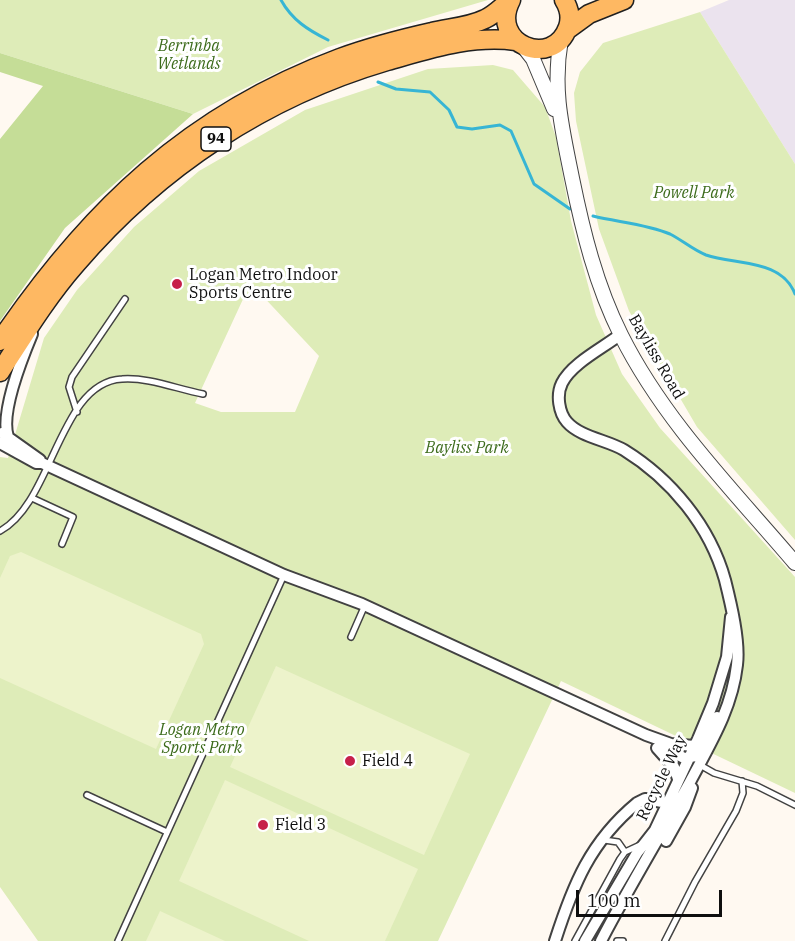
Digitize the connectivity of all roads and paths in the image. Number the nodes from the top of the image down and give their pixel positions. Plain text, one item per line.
1 (511, 0) edge
2 (564, 0) edge
3 (624, 0) edge
4 (564, 34) junction
5 (519, 43) junction
6 (562, 130) junction
7 (125, 299) dead end
8 (42, 308) junction
9 (621, 334) junction
10 (0, 341) edge
11 (0, 372) edge
12 (203, 394) dead end
13 (77, 412) junction
14 (3, 437) edge
15 (5, 449) edge
16 (45, 464) junction
17 (32, 498) junction
18 (0, 531) edge
19 (62, 544) dead end
20 (795, 563) edge
21 (284, 575) junction
22 (365, 605) junction
23 (731, 614) junction
24 (351, 637) dead end
25 (737, 667) junction
26 (649, 738) junction
27 (694, 746) junction
28 (687, 759) junction
29 (700, 765) junction
30 (678, 779) junction
31 (742, 781) junction
32 (87, 795) dead end
33 (668, 803) junction
34 (795, 805) edge
35 (167, 832) junction
36 (597, 843) junction
37 (644, 844) junction
38 (625, 852) junction
39 (118, 941) edge
40 (555, 941) edge
41 (575, 941) edge
42 (585, 941) edge
43 (602, 941) edge
44 (610, 941) edge
45 (617, 941) edge
46 (623, 941) edge
47 (665, 941) edge

1 - 5 main road, 94
1 - 10 main road, 94
2 - 4 main road
3 - 4 main road, 94
4 - 5 main road, 94
4 - 6 street, Bayliss Road
5 - 6 street, Bayliss Road
5 - 8 main road, 94
6 - 9 street, Bayliss Road
7 - 13 lane
8 - 11 main road, 94
8 - 14 street
9 - 20 street, Bayliss Road
9 - 23 street, Recycle Way
12 - 13 lane
13 - 16 lane
14 - 15 street
14 - 16 street
15 - 16 street
16 - 17 lane
16 - 21 street
17 - 18 lane
17 - 19 lane
21 - 22 street
21 - 35 lane
22 - 24 lane
22 - 26 street
23 - 25 street, Recycle Way
23 - 27 street, Recycle Way
25 - 28 street
25 - 29 street, Recycle Way
26 - 27 street
26 - 28 street
26 - 30 street
27 - 28 street, Recycle Way
28 - 30 street, Recycle Way
29 - 31 lane
29 - 43 street
29 - 44 street
30 - 33 street, Recycle Way
31 - 34 lane
31 - 47 lane
32 - 35 lane
33 - 36 street
33 - 37 street, Recycle Way
35 - 39 lane
36 - 38 lane
36 - 40 street
37 - 38 lane
37 - 42 street, Recycle Way
38 - 41 lane
45 - 46 lane

